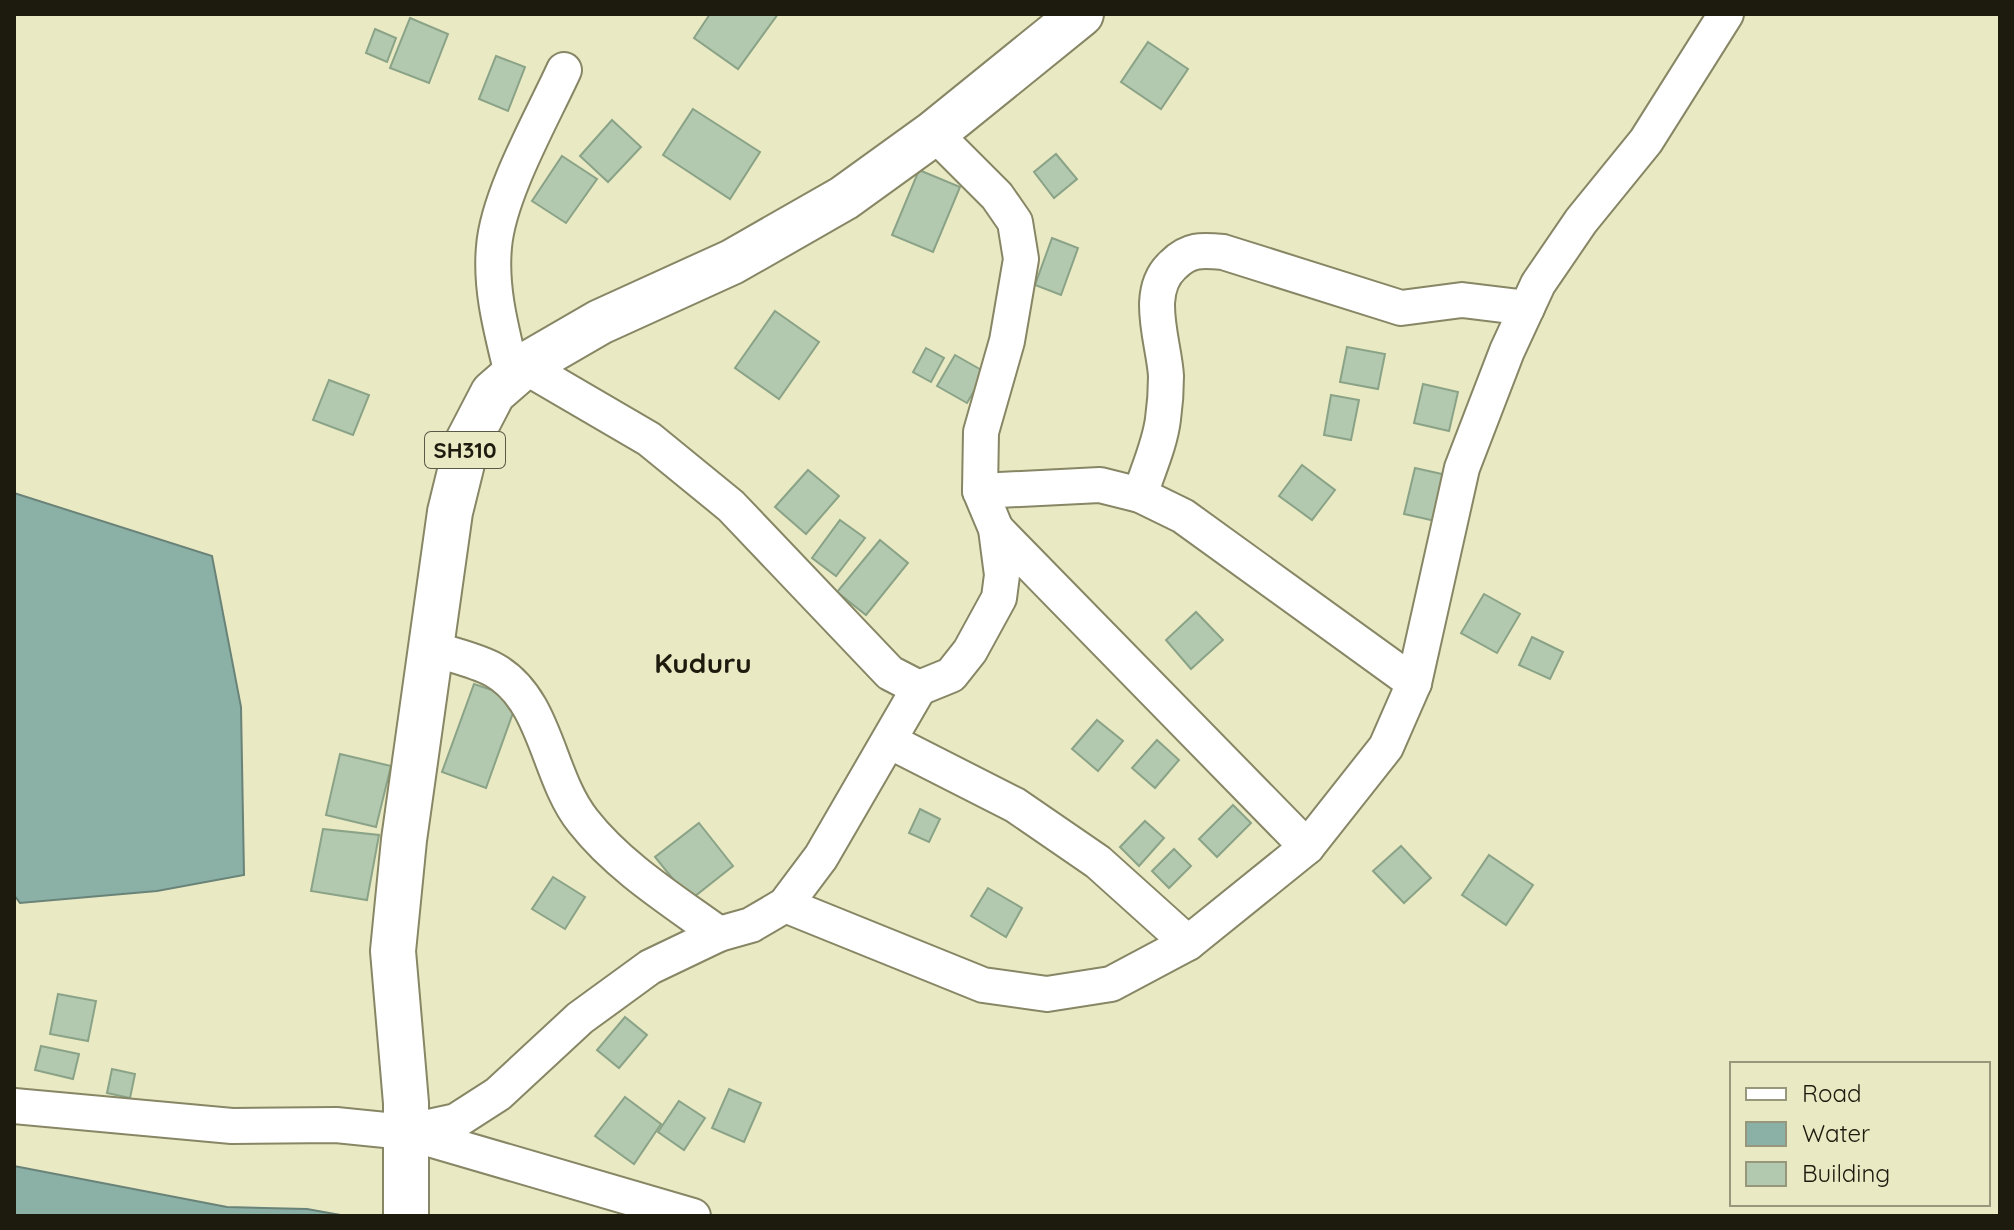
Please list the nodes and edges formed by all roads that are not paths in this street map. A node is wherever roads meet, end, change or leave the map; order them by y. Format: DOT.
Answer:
graph roads {
  1 [pos="1081,14"];
  2 [pos="1726,14"];
  3 [pos="564,70"];
  4 [pos="934,133"];
  5 [pos="1527,308"];
  6 [pos="518,370"];
  7 [pos="980,491"];
  8 [pos="1140,495"];
  9 [pos="996,529"];
  10 [pos="431,648"];
  11 [pos="1414,683"];
  12 [pos="919,688"];
  13 [pos="889,741"];
  14 [pos="1307,847"];
  15 [pos="785,905"];
  16 [pos="719,934"];
  17 [pos="1188,943"];
  18 [pos="14,1106"];
  19 [pos="405,1132"];
  20 [pos="406,1213"];
  21 [pos="693,1216"];
  1 -- 4 [label="main road, SH310"];
  2 -- 5 [label="street"];
  3 -- 6 [label="street"];
  4 -- 6 [label="main road, SH310"];
  4 -- 7 [label="street"];
  5 -- 8 [label="street"];
  5 -- 11 [label="street"];
  6 -- 10 [label="main road, SH310"];
  6 -- 12 [label="street"];
  7 -- 8 [label="street"];
  7 -- 9 [label="street"];
  8 -- 11 [label="street"];
  9 -- 12 [label="street"];
  9 -- 14 [label="street"];
  10 -- 16 [label="street"];
  10 -- 19 [label="main road, SH310"];
  11 -- 14 [label="street"];
  12 -- 13 [label="street"];
  13 -- 15 [label="street"];
  13 -- 17 [label="street"];
  14 -- 17 [label="street"];
  15 -- 16 [label="street"];
  15 -- 17 [label="street"];
  16 -- 19 [label="street"];
  18 -- 19 [label="street"];
  19 -- 20 [label="main road, SH310"];
  19 -- 21 [label="street"];
}
